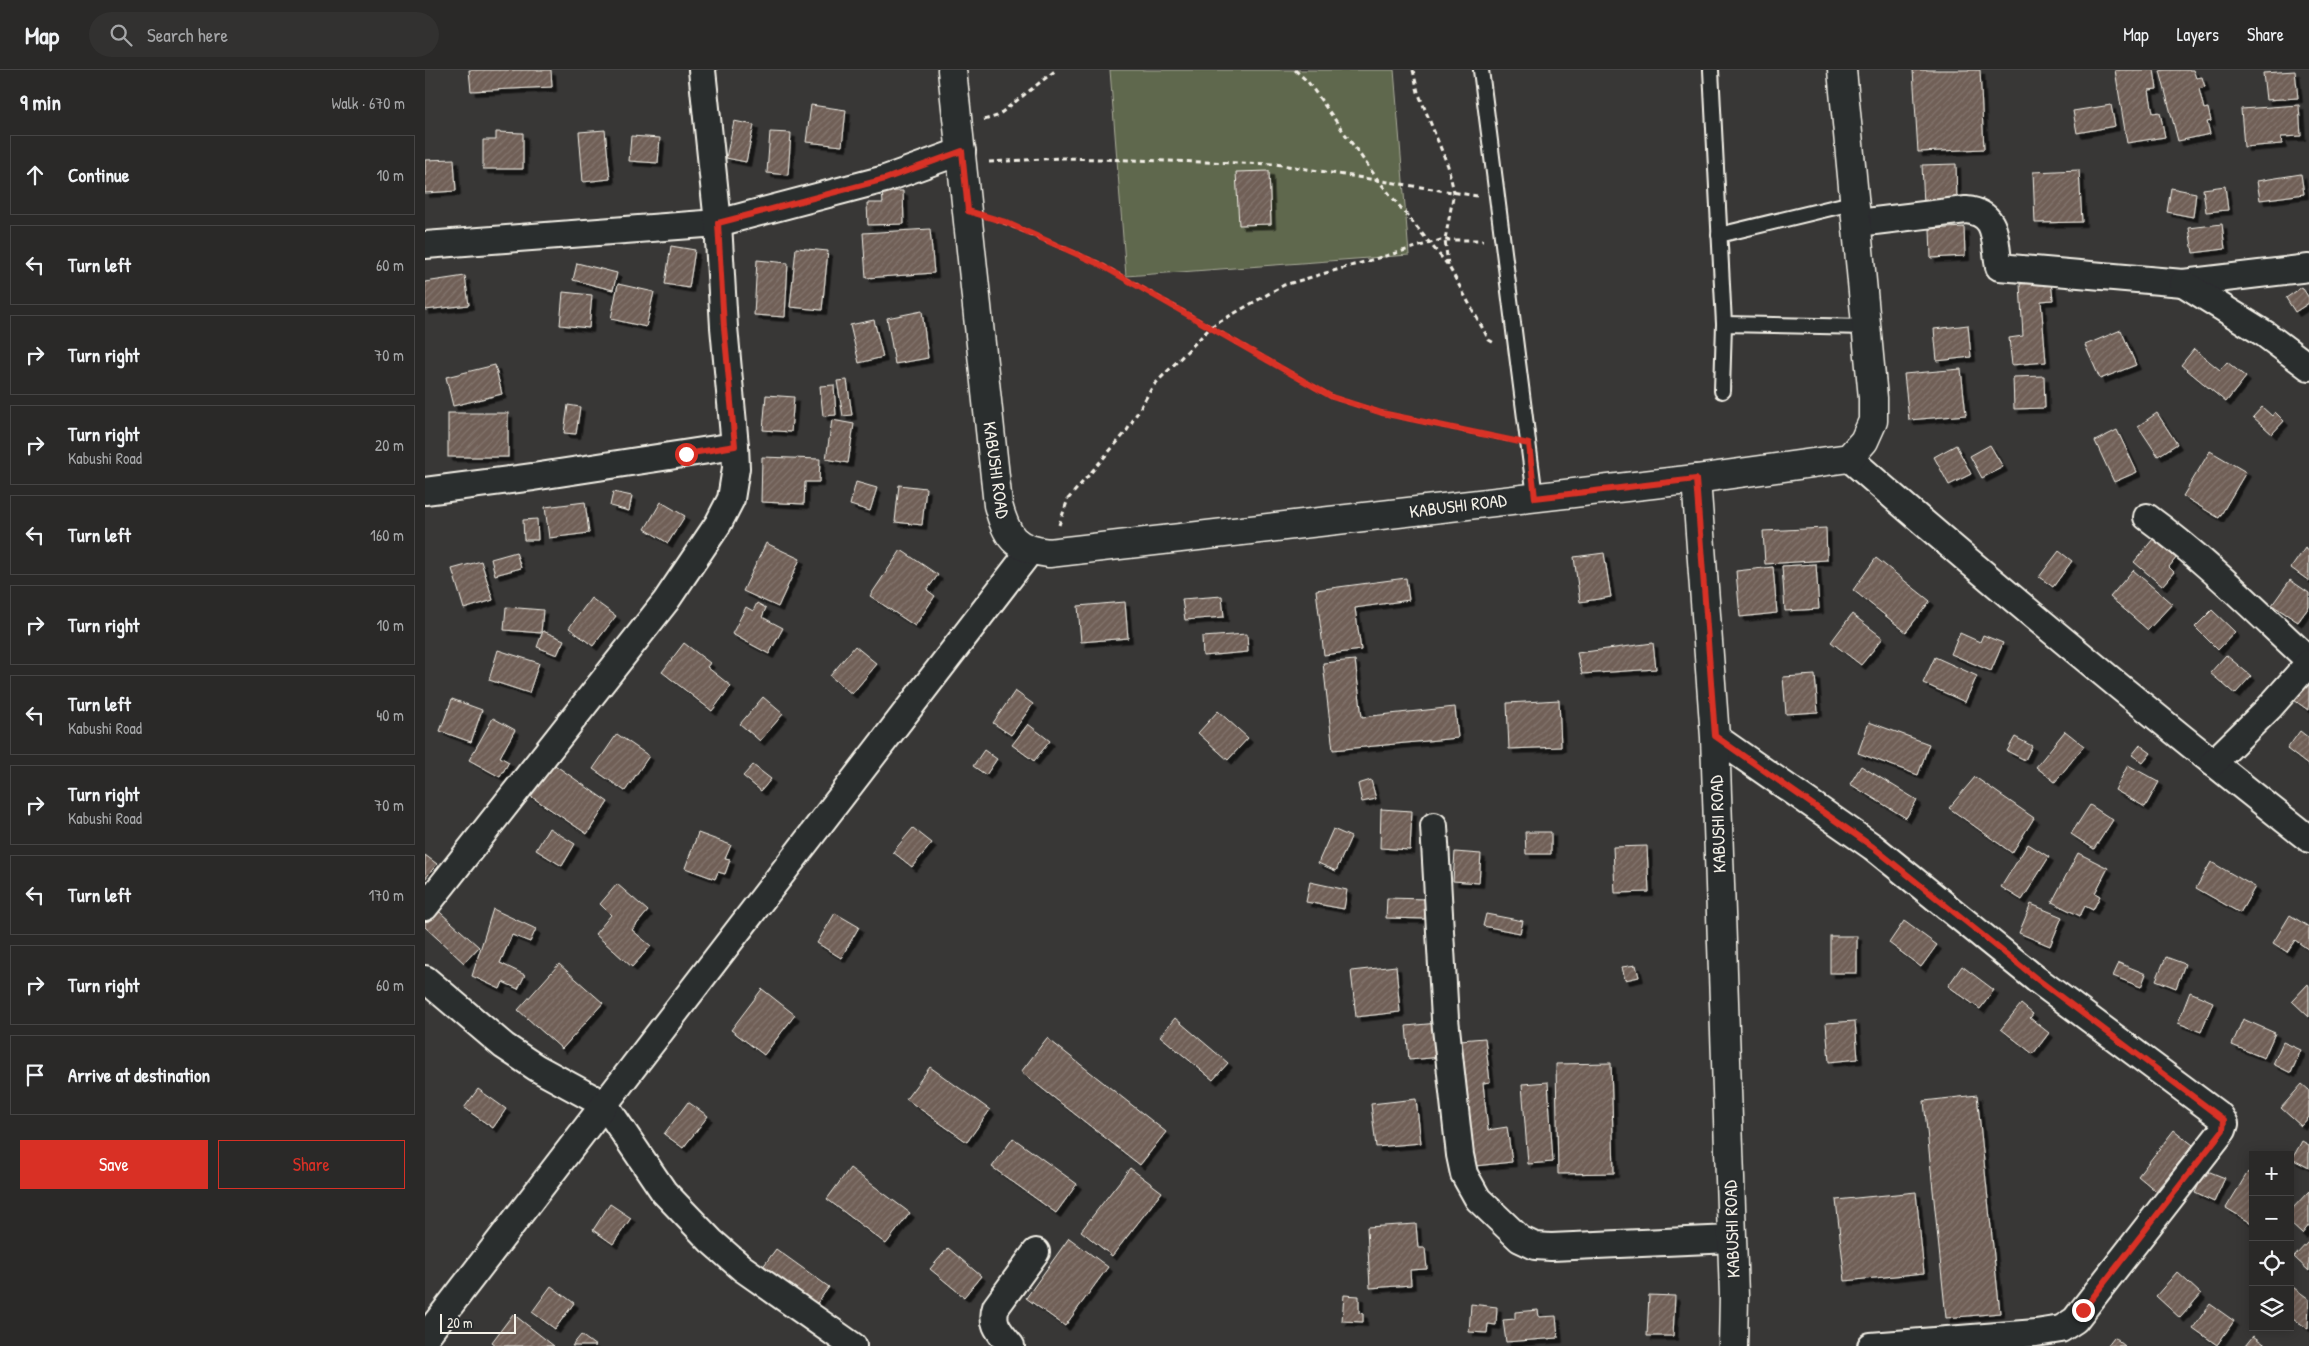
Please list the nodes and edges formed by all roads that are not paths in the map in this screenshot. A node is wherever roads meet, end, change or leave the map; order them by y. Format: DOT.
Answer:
graph roads {
  1 [pos="702,70"];
  2 [pos="952,70"];
  3 [pos="1481,70"];
  4 [pos="1711,70"];
  5 [pos="1842,70"];
  6 [pos="961,147"];
  7 [pos="1857,212"];
  8 [pos="718,223"];
  9 [pos="1719,235"];
  10 [pos="425,245"];
  11 [pos="2309,268"];
  12 [pos="2183,283"];
  13 [pos="1724,324"];
  14 [pos="1867,327"];
  15 [pos="2309,367"];
  16 [pos="1722,391"];
  17 [pos="735,446"];
  18 [pos="1849,458"];
  19 [pos="1696,479"];
  20 [pos="425,491"];
  21 [pos="1535,498"];
  22 [pos="2147,517"];
  23 [pos="1040,552"];
  24 [pos="2309,662"];
  25 [pos="1715,736"];
  26 [pos="2213,763"];
  27 [pos="1434,826"];
  28 [pos="2309,839"];
  29 [pos="425,907"];
  30 [pos="425,979"];
  31 [pos="605,1105"];
  32 [pos="1732,1239"];
  33 [pos="1036,1252"];
  34 [pos="431,1338"];
  35 [pos="853,1346"];
  36 [pos="1011,1346"];
  37 [pos="1733,1346"];
  38 [pos="1871,1346"];
  1 -- 8 [label="street"];
  2 -- 6 [label="main road, KABUSHI ROAD"];
  3 -- 21 [label="lane"];
  4 -- 9 [label="lane"];
  5 -- 7 [label="main road"];
  6 -- 8 [label="street"];
  6 -- 23 [label="main road, KABUSHI ROAD"];
  7 -- 9 [label="lane"];
  7 -- 12 [label="street"];
  7 -- 14 [label="main road"];
  8 -- 10 [label="street"];
  8 -- 17 [label="street"];
  9 -- 13 [label="lane"];
  11 -- 12 [label="street"];
  12 -- 15 [label="street"];
  13 -- 14 [label="lane"];
  13 -- 16 [label="lane"];
  14 -- 18 [label="main road"];
  17 -- 20 [label="street"];
  17 -- 29 [label="street"];
  18 -- 19 [label="main road"];
  18 -- 26 [label="street"];
  19 -- 21 [label="main road, KABUSHI ROAD"];
  19 -- 25 [label="main road, KABUSHI ROAD"];
  21 -- 23 [label="main road, KABUSHI ROAD"];
  22 -- 24 [label="street"];
  23 -- 31 [label="street"];
  24 -- 26 [label="street"];
  25 -- 32 [label="main road, KABUSHI ROAD"];
  25 -- 38 [label="street"];
  26 -- 28 [label="street"];
  27 -- 32 [label="street"];
  30 -- 31 [label="street"];
  31 -- 34 [label="street"];
  31 -- 35 [label="street"];
  32 -- 37 [label="main road, KABUSHI ROAD"];
  33 -- 36 [label="street"];
}
